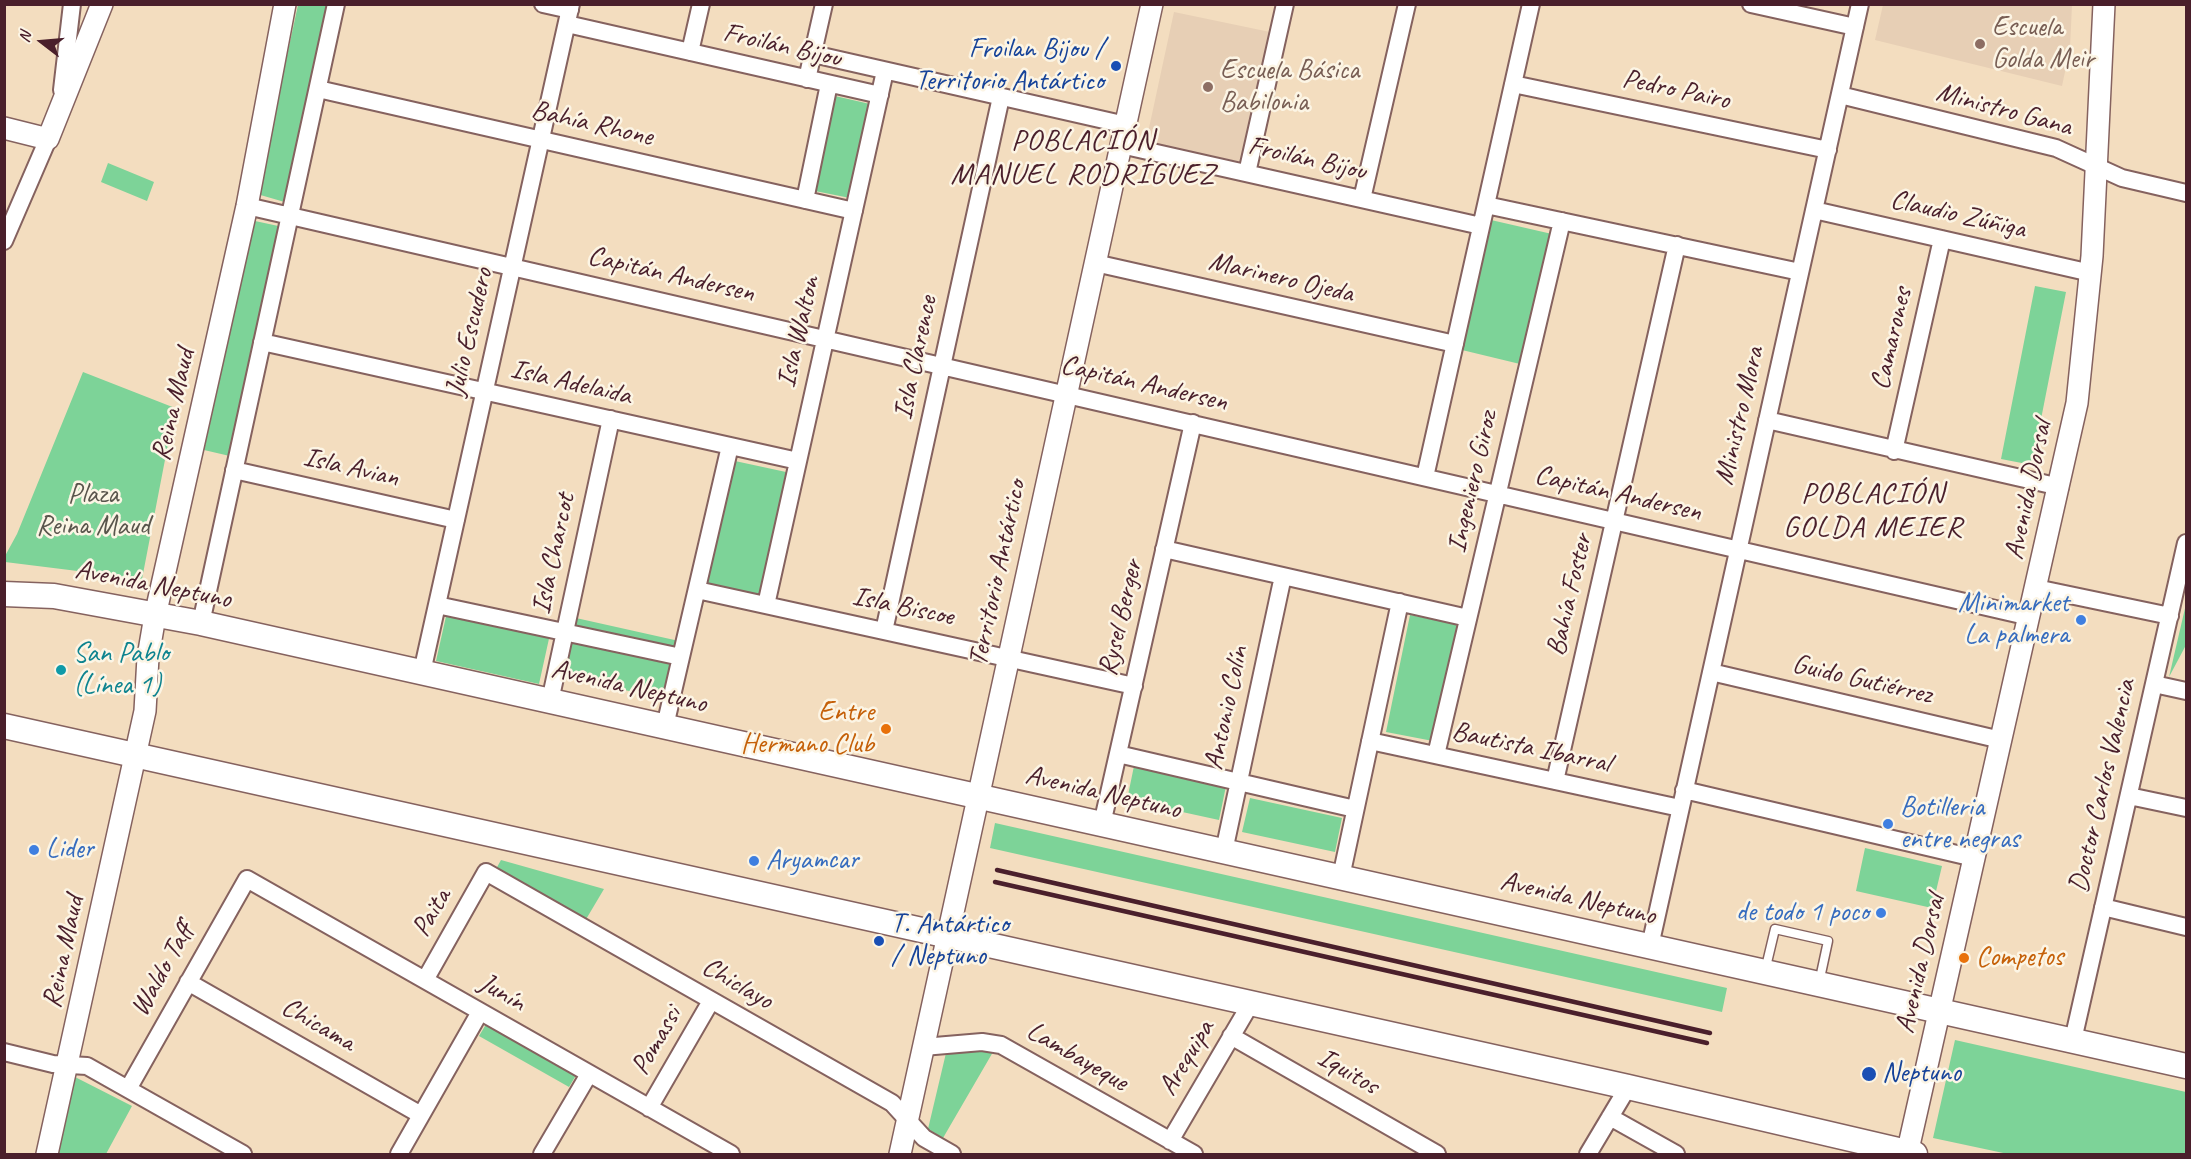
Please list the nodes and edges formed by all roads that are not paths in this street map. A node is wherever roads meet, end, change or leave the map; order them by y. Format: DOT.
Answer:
graph roads {
  1 [pos="72,4"];
  2 [pos="102,4"];
  3 [pos="285,4"];
  4 [pos="336,4"];
  5 [pos="543,4"];
  6 [pos="701,4"];
  7 [pos="824,4"];
  8 [pos="1285,4"];
  9 [pos="1407,4"];
  10 [pos="1531,4"];
  11 [pos="1751,4"];
  12 [pos="1860,4"];
  13 [pos="2104,4"];
  14 [pos="1152,5"];
  15 [pos="570,13"];
  16 [pos="1855,27"];
  17 [pos="690,52"];
  18 [pos="813,54"];
  19 [pos="885,71"];
  20 [pos="807,79"];
  21 [pos="829,84"];
  22 [pos="1513,84"];
  23 [pos="318,89"];
  24 [pos="880,95"];
  25 [pos="1840,95"];
  26 [pos="1001,97"];
  27 [pos="60,110"];
  28 [pos="4,128"];
  29 [pos="1124,135"];
  30 [pos="48,139"];
  31 [pos="541,140"];
  32 [pos="1828,150"];
  33 [pos="2096,168"];
  34 [pos="1247,173"];
  35 [pos="2187,193"];
  36 [pos="1362,199"];
  37 [pos="805,200"];
  38 [pos="1486,205"];
  39 [pos="247,207"];
  40 [pos="1814,210"];
  41 [pos="854,211"];
  42 [pos="290,216"];
  43 [pos="1562,221"];
  44 [pos="1481,226"];
  45 [pos="1942,239"];
  46 [pos="4,241"];
  47 [pos="1677,245"];
  48 [pos="1095,263"];
  49 [pos="513,266"];
  50 [pos="1800,272"];
  51 [pos="2091,273"];
  52 [pos="826,338"];
  53 [pos="262,342"];
  54 [pos="1455,344"];
  55 [pos="942,365"];
  56 [pos="485,391"];
  57 [pos="1067,394"];
  58 [pos="611,419"];
  59 [pos="1767,420"];
  60 [pos="1193,423"];
  61 [pos="730,446"];
  62 [pos="1894,451"];
  63 [pos="798,461"];
  64 [pos="234,470"];
  65 [pos="1425,477"];
  66 [pos="2060,487"];
  67 [pos="1498,494"];
  68 [pos="456,520"];
  69 [pos="1614,521"];
  70 [pos="2187,543"];
  71 [pos="1164,549"];
  72 [pos="1738,549"];
  73 [pos="2184,562"];
  74 [pos="1283,576"];
  75 [pos="2036,588"];
  76 [pos="697,590"];
  77 [pos="4,594"];
  78 [pos="1400,602"];
  79 [pos="437,605"];
  80 [pos="766,605"];
  81 [pos="155,616"];
  82 [pos="2170,616"];
  83 [pos="2030,617"];
  84 [pos="1468,618"];
  85 [pos="201,623"];
  86 [pos="884,631"];
  87 [pos="565,633"];
  88 [pos="681,657"];
  89 [pos="1009,658"];
  90 [pos="422,672"];
  91 [pos="1711,672"];
  92 [pos="2154,684"];
  93 [pos="1134,686"];
  94 [pos="2187,691"];
  95 [pos="550,701"];
  96 [pos="4,726"];
  97 [pos="665,726"];
  98 [pos="2001,740"];
  99 [pos="1370,741"];
  100 [pos="1118,754"];
  101 [pos="136,755"];
  102 [pos="1436,755"];
  103 [pos="1555,781"];
  104 [pos="1239,782"];
  105 [pos="1684,790"];
  106 [pos="978,796"];
  107 [pos="2129,796"];
  108 [pos="1680,808"];
  109 [pos="2187,808"];
  110 [pos="1355,809"];
  111 [pos="1102,824"];
  112 [pos="1224,851"];
  113 [pos="1974,858"];
  114 [pos="486,872"];
  115 [pos="1341,877"];
  116 [pos="247,879"];
  117 [pos="2103,907"];
  118 [pos="2187,927"];
  119 [pos="948,935"];
  120 [pos="1650,946"];
  121 [pos="1765,972"];
  122 [pos="424,980"];
  123 [pos="188,982"];
  124 [pos="1818,983"];
  125 [pos="711,1000"];
  126 [pos="1251,1003"];
  127 [pos="1940,1010"];
  128 [pos="480,1012"];
  129 [pos="1231,1036"];
  130 [pos="2073,1040"];
  131 [pos="923,1047"];
  132 [pos="4,1052"];
  133 [pos="69,1064"];
  134 [pos="2187,1066"];
  135 [pos="589,1074"];
  136 [pos="1628,1087"];
  137 [pos="128,1089"];
  138 [pos="650,1108"];
  139 [pos="421,1115"];
  140 [pos="1610,1117"];
  141 [pos="907,1121"];
  142 [pos="1170,1141"];
  143 [pos="1411,1148"];
  144 [pos="1910,1154"];
  145 [pos="47,1155"];
  146 [pos="243,1155"];
  147 [pos="399,1155"];
  148 [pos="542,1155"];
  149 [pos="731,1155"];
  150 [pos="900,1155"];
  151 [pos="952,1155"];
  152 [pos="1194,1155"];
  153 [pos="1437,1155"];
  154 [pos="1588,1155"];
  155 [pos="1676,1155"];
  1 -- 27 [label="street"];
  2 -- 27 [label="street"];
  3 -- 39 [label="street, Reina Maud"];
  4 -- 23 [label="street"];
  5 -- 15 [label="street, Froilán Bijou"];
  6 -- 17 [label="street"];
  7 -- 18 [label="street"];
  8 -- 34 [label="street"];
  9 -- 36 [label="street"];
  10 -- 22 [label="street, Ingeniero Giroz"];
  11 -- 16 [label="street"];
  12 -- 16 [label="street, Ministro Mora"];
  13 -- 33 [label="street, Avenida Dorsal"];
  14 -- 29 [label="street, Territorio Antártico"];
  15 -- 17 [label="street, Froilán Bijou"];
  15 -- 31 [label="street, Julio Escudero"];
  16 -- 25 [label="street, Ministro Mora"];
  17 -- 20 [label="street, Froilán Bijou"];
  18 -- 19 [label="street, Froilán Bijou"];
  18 -- 20 [label="street"];
  19 -- 24 [label="street, Isla Walton"];
  19 -- 26 [label="street, Froilán Bijou"];
  20 -- 21 [label="street, Froilán Bijou"];
  21 -- 24 [label="street, Froilán Bijou"];
  21 -- 37 [label="street"];
  22 -- 32 [label="street, Pedro Pairo"];
  22 -- 38 [label="street, Ingeniero Giroz"];
  23 -- 31 [label="street, Bahía Rhone"];
  23 -- 42 [label="street"];
  24 -- 41 [label="street, Isla Walton"];
  25 -- 32 [label="street, Ministro Mora"];
  25 -- 33 [label="street, Ministro Gana"];
  26 -- 29 [label="street, Froilán Bijou"];
  26 -- 55 [label="street, Isla Clarence"];
  27 -- 30 [label="street"];
  28 -- 30 [label="street"];
  29 -- 34 [label="street, Froilán Bijou"];
  29 -- 48 [label="street, Territorio Antártico"];
  30 -- 46 [label="street"];
  31 -- 37 [label="street, Bahía Rhone"];
  31 -- 49 [label="street, Julio Escudero"];
  32 -- 40 [label="street, Ministro Mora"];
  33 -- 35 [label="street, Ministro Gana"];
  33 -- 51 [label="street, Avenida Dorsal"];
  34 -- 36 [label="street, Froilán Bijou"];
  36 -- 44 [label="street, Froilán Bijou"];
  37 -- 41 [label="street, Bahía Rhone"];
  38 -- 43 [label="street"];
  38 -- 44 [label="street, Ingeniero Giroz"];
  39 -- 42 [label="street, Capitán Andersen"];
  39 -- 81 [label="street, Reina Maud"];
  40 -- 45 [label="street, Claudio Zúñiga"];
  40 -- 50 [label="street, Ministro Mora"];
  41 -- 52 [label="street, Isla Walton"];
  42 -- 49 [label="street, Capitán Andersen"];
  42 -- 53 [label="street"];
  43 -- 47 [label="street"];
  43 -- 67 [label="street, Ingeniero Giroz"];
  44 -- 54 [label="street, Ingeniero Giroz"];
  45 -- 51 [label="street, Claudio Zúñiga"];
  45 -- 62 [label="street, Camarones"];
  47 -- 50 [label="street"];
  47 -- 69 [label="street, Bahía Foster"];
  48 -- 54 [label="street, Marinero Ojeda"];
  48 -- 57 [label="street, Territorio Antártico"];
  49 -- 52 [label="street, Capitán Andersen"];
  49 -- 56 [label="street, Julio Escudero"];
  50 -- 59 [label="street, Ministro Mora"];
  51 -- 66 [label="street, Avenida Dorsal"];
  52 -- 55 [label="street, Capitán Andersen"];
  52 -- 63 [label="street, Isla Walton"];
  53 -- 56 [label="street, Isla Adelaida"];
  53 -- 64 [label="street"];
  54 -- 65 [label="street, Ingeniero Giroz"];
  55 -- 57 [label="street, Capitán Andersen"];
  55 -- 86 [label="street, Isla Clarence"];
  56 -- 58 [label="street, Isla Adelaida"];
  56 -- 68 [label="street, Julio Escudero"];
  57 -- 60 [label="street, Capitán Andersen"];
  57 -- 89 [label="street, Territorio Antártico"];
  58 -- 61 [label="street, Isla Adelaida"];
  58 -- 87 [label="street, Isla Charcot"];
  59 -- 62 [label="street"];
  59 -- 72 [label="street, Ministro Mora"];
  60 -- 65 [label="street, Capitán Andersen"];
  60 -- 71 [label="street, Rysel Berger"];
  61 -- 63 [label="street, Isla Adelaida"];
  61 -- 76 [label="street"];
  62 -- 66 [label="street"];
  63 -- 80 [label="street, Isla Walton"];
  64 -- 68 [label="street, Isla Avian"];
  64 -- 85 [label="street"];
  65 -- 67 [label="street, Capitán Andersen"];
  66 -- 75 [label="street, Avenida Dorsal"];
  67 -- 69 [label="street, Capitán Andersen"];
  67 -- 84 [label="street, Ingeniero Giroz"];
  68 -- 79 [label="street, Julio Escudero"];
  69 -- 72 [label="street, Capitán Andersen"];
  69 -- 103 [label="street, Bahía Foster"];
  70 -- 73 [label="street, Doctor Carlos Valencia"];
  71 -- 74 [label="street"];
  71 -- 93 [label="street, Rysel Berger"];
  72 -- 83 [label="street, Capitán Andersen"];
  72 -- 91 [label="street, Ministro Mora"];
  73 -- 82 [label="street, Doctor Carlos Valencia"];
  74 -- 78 [label="street"];
  74 -- 104 [label="street, Antonio Colín"];
  75 -- 82 [label="street"];
  75 -- 83 [label="street, Avenida Dorsal"];
  76 -- 80 [label="street, Isla Biscoe"];
  76 -- 88 [label="street"];
  77 -- 81 [label="main road, Avenida Neptuno"];
  78 -- 84 [label="street"];
  78 -- 99 [label="street"];
  79 -- 87 [label="street"];
  79 -- 90 [label="street, Julio Escudero"];
  80 -- 86 [label="street, Isla Biscoe"];
  81 -- 85 [label="main road, Avenida Neptuno"];
  81 -- 101 [label="street, Reina Maud"];
  82 -- 92 [label="street, Doctor Carlos Valencia"];
  83 -- 98 [label="street, Avenida Dorsal"];
  84 -- 102 [label="street, Ingeniero Giroz"];
  85 -- 90 [label="main road, Avenida Neptuno"];
  86 -- 89 [label="street, Isla Biscoe"];
  87 -- 88 [label="street"];
  87 -- 95 [label="street, Isla Charcot"];
  88 -- 97 [label="street"];
  89 -- 93 [label="street, Isla Biscoe"];
  89 -- 106 [label="street, Territorio Antártico"];
  90 -- 95 [label="main road, Avenida Neptuno"];
  91 -- 98 [label="street, Guido Gutiérrez"];
  91 -- 105 [label="street, Ministro Mora"];
  92 -- 94 [label="street"];
  92 -- 107 [label="street, Doctor Carlos Valencia"];
  93 -- 100 [label="street, Rysel Berger"];
  95 -- 97 [label="main road, Avenida Neptuno"];
  96 -- 101 [label="main road"];
  97 -- 106 [label="main road, Avenida Neptuno"];
  98 -- 113 [label="street, Avenida Dorsal"];
  99 -- 102 [label="street, Bautista Ibarral"];
  99 -- 110 [label="street"];
  100 -- 104 [label="street"];
  100 -- 111 [label="street, Rysel Berger"];
  101 -- 119 [label="main road"];
  101 -- 133 [label="street, Reina Maud"];
  102 -- 103 [label="street, Bautista Ibarral"];
  103 -- 108 [label="street, Bautista Ibarral"];
  104 -- 110 [label="street"];
  104 -- 112 [label="street, Antonio Colín"];
  105 -- 108 [label="street, Ministro Mora"];
  105 -- 113 [label="street"];
  106 -- 111 [label="main road, Avenida Neptuno"];
  106 -- 119 [label="street, Territorio Antártico"];
  107 -- 109 [label="street"];
  107 -- 117 [label="street, Doctor Carlos Valencia"];
  108 -- 120 [label="street, Ministro Mora"];
  110 -- 115 [label="street"];
  111 -- 112 [label="main road, Avenida Neptuno"];
  112 -- 115 [label="main road, Avenida Neptuno"];
  113 -- 127 [label="street, Avenida Dorsal"];
  114 -- 122 [label="street, Paita"];
  114 -- 125 [label="street, Chiclayo"];
  115 -- 120 [label="main road, Avenida Neptuno"];
  116 -- 122 [label="street, Junín"];
  116 -- 123 [label="street, Waldo Taff"];
  117 -- 118 [label="street"];
  117 -- 130 [label="street, Doctor Carlos Valencia"];
  119 -- 126 [label="main road"];
  119 -- 131 [label="street, Territorio Antártico"];
  120 -- 121 [label="main road, Avenida Neptuno"];
  121 -- 124 [label="main road, Avenida Neptuno"];
  121 -- 124 [label="lane"];
  122 -- 128 [label="street, Junín"];
  123 -- 137 [label="street, Waldo Taff"];
  123 -- 139 [label="street, Chicama"];
  124 -- 127 [label="main road, Avenida Neptuno"];
  125 -- 138 [label="street, Pomassi"];
  125 -- 141 [label="street, Chiclayo"];
  126 -- 129 [label="street, Arequipa"];
  126 -- 136 [label="main road"];
  127 -- 130 [label="main road, Avenida Neptuno"];
  127 -- 144 [label="street, Avenida Dorsal"];
  128 -- 135 [label="street, Junín"];
  128 -- 139 [label="street"];
  129 -- 142 [label="street, Arequipa"];
  129 -- 143 [label="street, Iquitos"];
  130 -- 134 [label="main road, Avenida Neptuno"];
  131 -- 141 [label="street, Territorio Antártico"];
  131 -- 142 [label="street, Lambayeque"];
  132 -- 133 [label="street"];
  133 -- 137 [label="street"];
  133 -- 145 [label="street"];
  135 -- 138 [label="street, Junín"];
  135 -- 148 [label="street, Pomassi"];
  136 -- 140 [label="street"];
  136 -- 144 [label="main road"];
  137 -- 146 [label="street"];
  138 -- 149 [label="street, Junín"];
  139 -- 147 [label="street"];
  140 -- 154 [label="street"];
  140 -- 155 [label="street"];
  141 -- 150 [label="street, Territorio Antártico"];
  141 -- 151 [label="street, Chiclayo"];
  142 -- 152 [label="street, Lambayeque"];
  143 -- 153 [label="street, Iquitos"];
}
